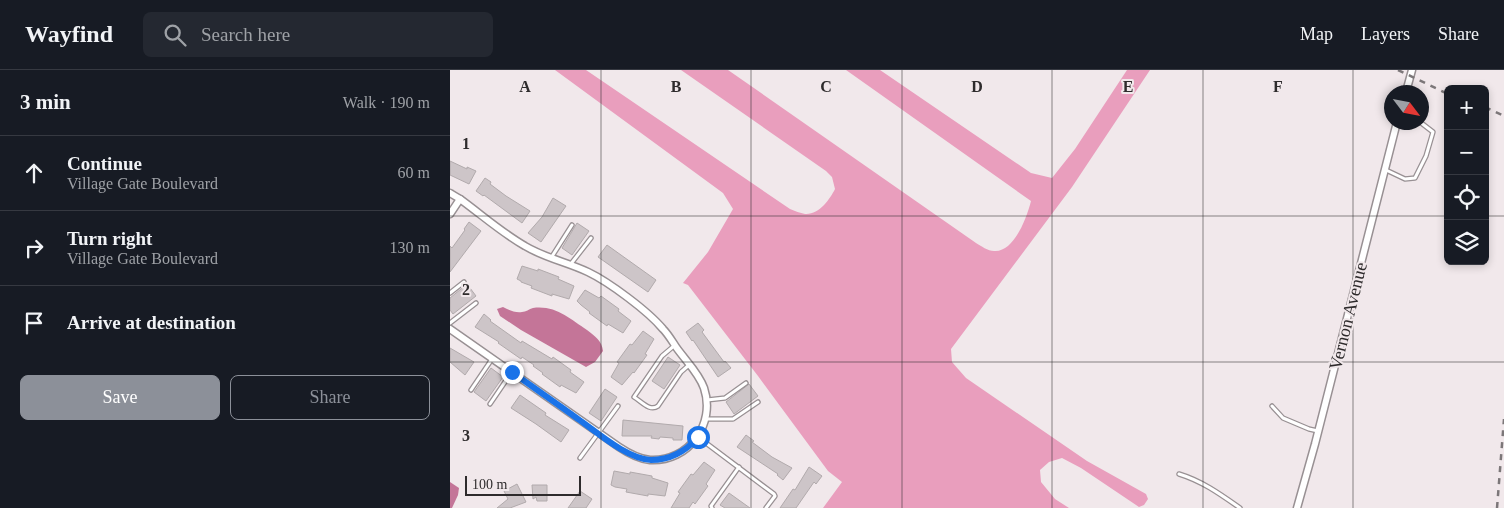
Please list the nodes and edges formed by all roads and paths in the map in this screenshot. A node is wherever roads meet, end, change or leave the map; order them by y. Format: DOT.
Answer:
graph roads {
  1 [pos="1412,70"];
  2 [pos="1408,85"];
  3 [pos="1429,129"];
  4 [pos="1395,130"];
  5 [pos="1385,169"];
  6 [pos="450,193"];
  7 [pos="460,199"];
  8 [pos="450,214"];
  9 [pos="572,225"];
  10 [pos="590,238"];
  11 [pos="551,258"];
  12 [pos="570,265"];
  13 [pos="464,282"];
  14 [pos="450,293"];
  15 [pos="476,303"];
  16 [pos="450,324"];
  17 [pos="450,329"];
  18 [pos="675,345"];
  19 [pos="493,359"];
  20 [pos="689,365"];
  21 [pos="512,372"];
  22 [pos="746,382"];
  23 [pos="471,390"];
  24 [pos="706,400"];
  25 [pos="758,402"];
  26 [pos="490,404"];
  27 [pos="618,406"];
  28 [pos="1272,406"];
  29 [pos="706,419"];
  30 [pos="1319,431"];
  31 [pos="598,433"];
  32 [pos="698,436"];
  33 [pos="580,458"];
  34 [pos="739,467"];
  35 [pos="1179,474"];
  36 [pos="712,508"];
  37 [pos="766,508"];
  38 [pos="1240,508"];
  39 [pos="1296,508"];
  1 -- 2 [label="street"];
  3 -- 5 [label="lane"];
  4 -- 5 [label="street, Vernon Avenue"];
  5 -- 30 [label="street, Vernon Avenue"];
  6 -- 7 [label="street"];
  7 -- 8 [label="street"];
  7 -- 11 [label="street"];
  9 -- 11 [label="lane"];
  10 -- 12 [label="lane"];
  11 -- 12 [label="street"];
  12 -- 18 [label="street"];
  13 -- 14 [label="lane"];
  15 -- 16 [label="lane"];
  17 -- 19 [label="street"];
  18 -- 20 [label="street"];
  18 -- 20 [label="lane"];
  19 -- 21 [label="street"];
  19 -- 23 [label="lane"];
  20 -- 24 [label="street"];
  21 -- 26 [label="lane"];
  21 -- 31 [label="street"];
  22 -- 24 [label="lane"];
  24 -- 29 [label="street"];
  25 -- 29 [label="lane"];
  27 -- 31 [label="lane"];
  28 -- 30 [label="lane"];
  29 -- 32 [label="street"];
  30 -- 39 [label="street, Vernon Avenue"];
  31 -- 32 [label="street"];
  31 -- 33 [label="lane"];
  32 -- 34 [label="lane"];
  34 -- 36 [label="lane"];
  34 -- 37 [label="lane"];
  35 -- 38 [label="lane"];
}
